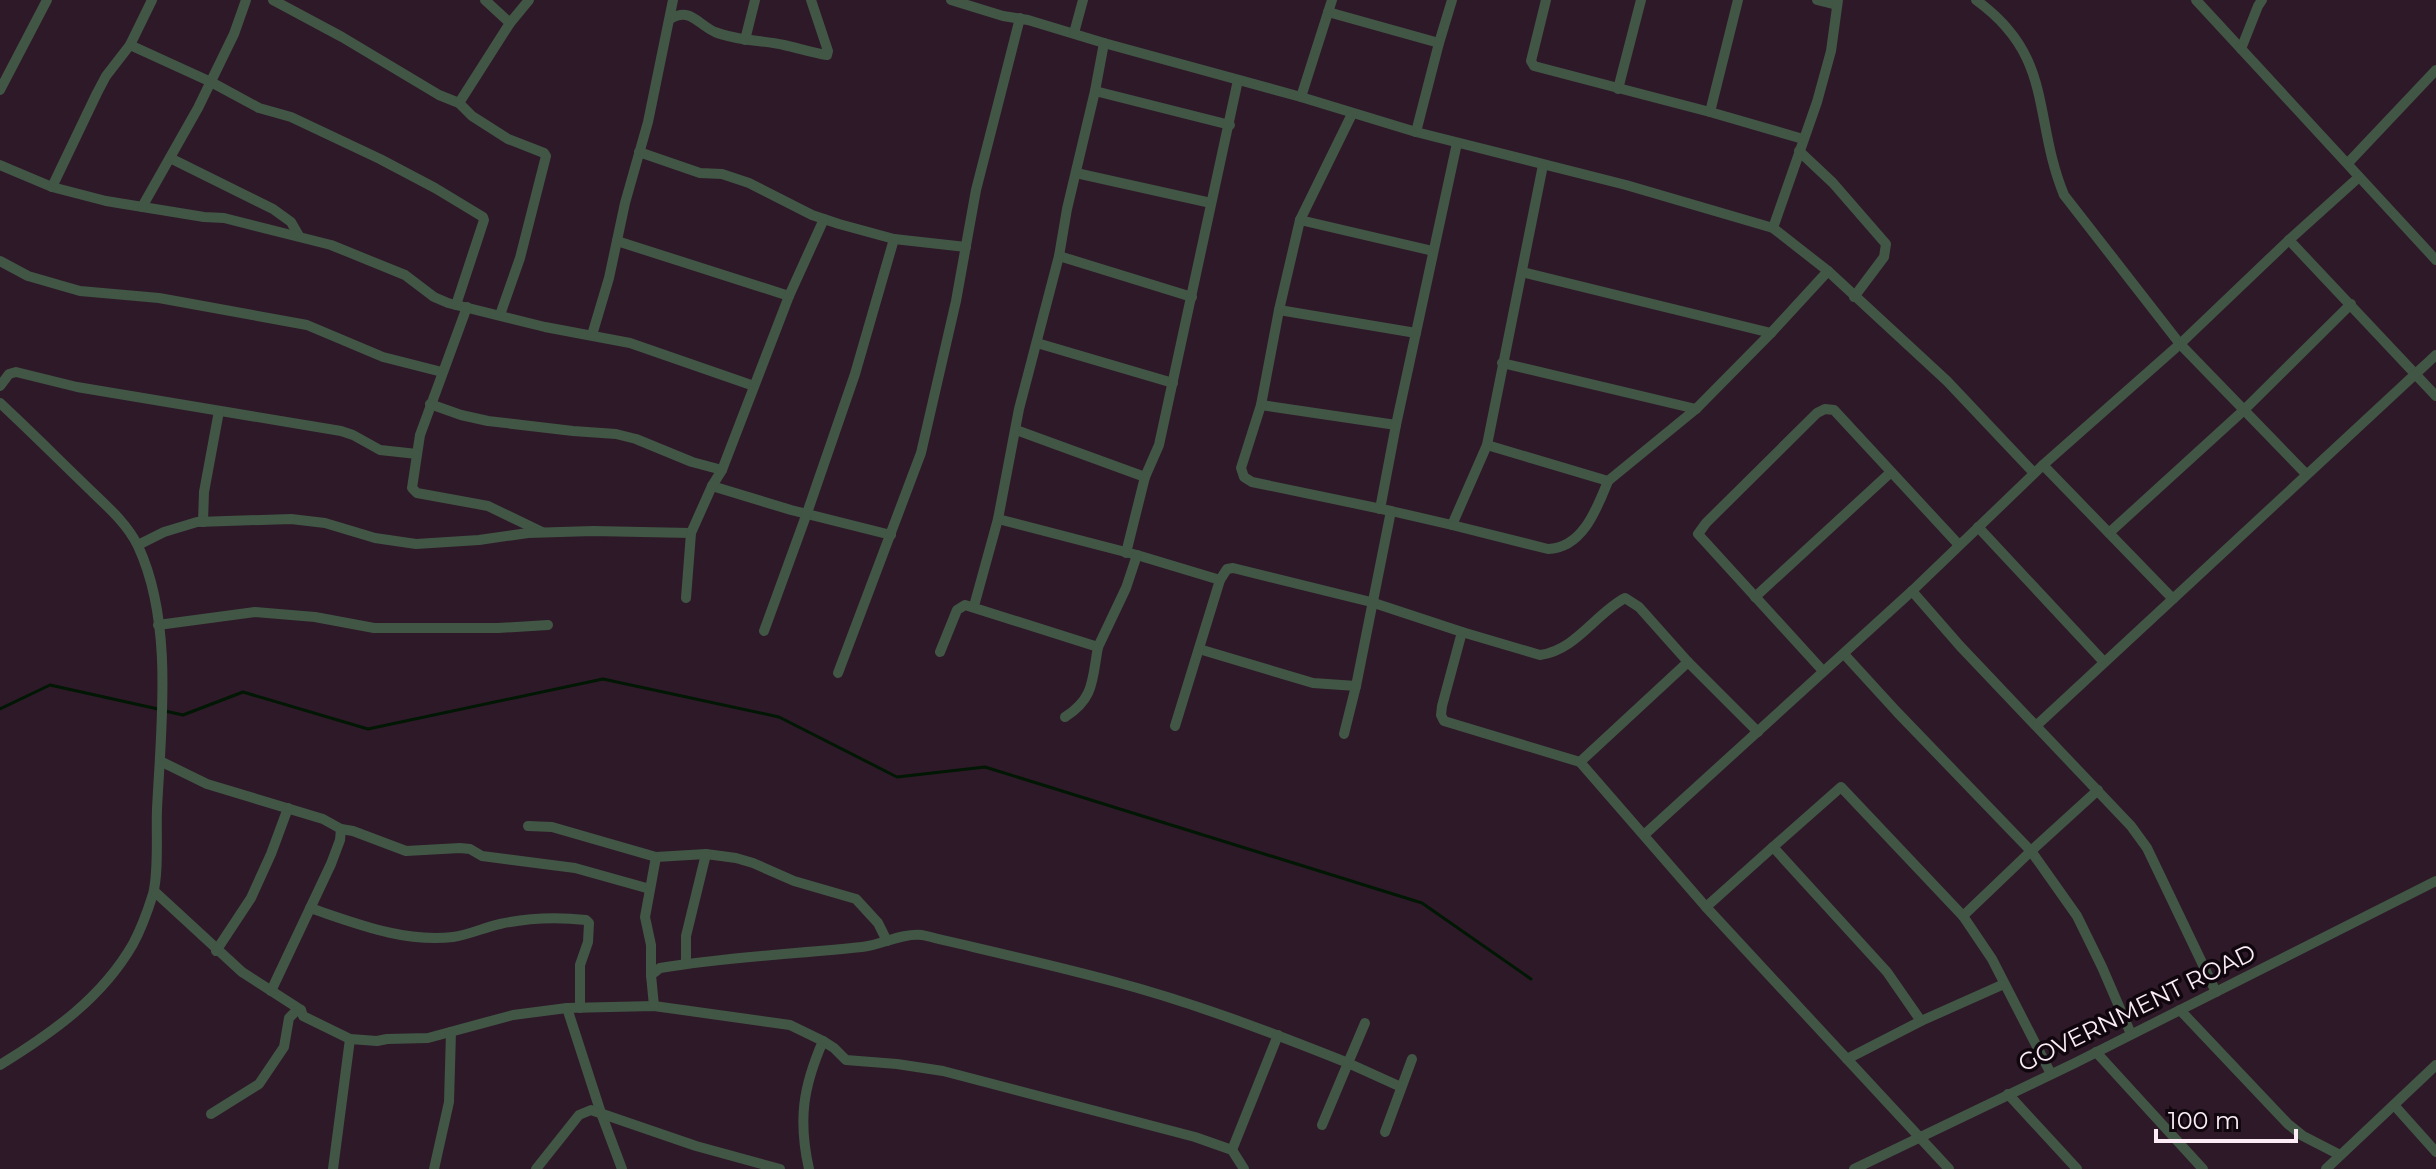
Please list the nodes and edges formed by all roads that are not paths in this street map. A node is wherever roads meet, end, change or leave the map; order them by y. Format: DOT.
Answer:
graph roads {
  1 [pos="47,0"];
  2 [pos="152,0"];
  3 [pos="246,0"];
  4 [pos="273,0"];
  5 [pos="485,0"];
  6 [pos="529,0"];
  7 [pos="673,0"];
  8 [pos="755,0"];
  9 [pos="811,0"];
  10 [pos="951,0"];
  11 [pos="1083,0"];
  12 [pos="1332,0"];
  13 [pos="1452,0"];
  14 [pos="1546,0"];
  15 [pos="1641,0"];
  16 [pos="1738,0"];
  17 [pos="1817,0"];
  18 [pos="1976,0"];
  19 [pos="2196,0"];
  20 [pos="2262,0"];
  21 [pos="1837,2"];
  22 [pos="1328,12"];
  23 [pos="1020,18"];
  24 [pos="670,19"];
  25 [pos="510,23"];
  26 [pos="1074,33"];
  27 [pos="745,40"];
  28 [pos="1104,43"];
  29 [pos="1439,43"];
  30 [pos="130,45"];
  31 [pos="2241,49"];
  32 [pos="2436,70"];
  33 [pos="1238,80"];
  34 [pos="211,82"];
  35 [pos="1618,89"];
  36 [pos="0,90"];
  37 [pos="1095,91"];
  38 [pos="1301,97"];
  39 [pos="459,103"];
  40 [pos="1710,112"];
  41 [pos="1352,114"];
  42 [pos="1230,125"];
  43 [pos="1416,132"];
  44 [pos="1457,143"];
  45 [pos="1801,145"];
  46 [pos="639,152"];
  47 [pos="170,158"];
  48 [pos="2348,163"];
  49 [pos="0,165"];
  50 [pos="1543,165"];
  51 [pos="1076,173"];
  52 [pos="2359,177"];
  53 [pos="52,187"];
  54 [pos="1211,203"];
  55 [pos="142,207"];
  56 [pos="824,219"];
  57 [pos="1300,220"];
  58 [pos="1773,228"];
  59 [pos="299,236"];
  60 [pos="894,239"];
  61 [pos="2289,240"];
  62 [pos="617,241"];
  63 [pos="966,247"];
  64 [pos="1433,251"];
  65 [pos="2434,252"];
  66 [pos="1059,256"];
  67 [pos="0,261"];
  68 [pos="1828,271"];
  69 [pos="1522,272"];
  70 [pos="789,296"];
  71 [pos="1192,297"];
  72 [pos="1854,297"];
  73 [pos="2351,304"];
  74 [pos="461,306"];
  75 [pos="1279,310"];
  76 [pos="500,315"];
  77 [pos="1416,333"];
  78 [pos="1771,333"];
  79 [pos="592,335"];
  80 [pos="1037,343"];
  81 [pos="2180,344"];
  82 [pos="2436,355"];
  83 [pos="1502,363"];
  84 [pos="442,372"];
  85 [pos="2415,374"];
  86 [pos="1173,383"];
  87 [pos="0,386"];
  88 [pos="754,386"];
  89 [pos="2436,396"];
  90 [pos="0,403"];
  91 [pos="430,404"];
  92 [pos="1261,405"];
  93 [pos="1696,409"];
  94 [pos="2244,410"];
  95 [pos="219,411"];
  96 [pos="1396,425"];
  97 [pos="1016,430"];
  98 [pos="1487,445"];
  99 [pos="417,454"];
  100 [pos="2043,465"];
  101 [pos="722,470"];
  102 [pos="1890,473"];
  103 [pos="2034,473"];
  104 [pos="2306,474"];
  105 [pos="1145,477"];
  106 [pos="1608,481"];
  107 [pos="712,486"];
  108 [pos="1385,510"];
  109 [pos="807,513"];
  110 [pos="998,519"];
  111 [pos="203,522"];
  112 [pos="1452,525"];
  113 [pos="1978,527"];
  114 [pos="544,533"];
  115 [pos="691,533"];
  116 [pos="2109,533"];
  117 [pos="891,535"];
  118 [pos="138,545"];
  119 [pos="1959,545"];
  120 [pos="1132,554"];
  121 [pos="1220,580"];
  122 [pos="1912,591"];
  123 [pos="1755,597"];
  124 [pos="686,598"];
  125 [pos="2173,599"];
  126 [pos="1371,602"];
  127 [pos="974,606"];
  128 [pos="158,625"];
  129 [pos="548,625"];
  130 [pos="764,631"];
  131 [pos="1462,632"];
  132 [pos="1098,647"];
  133 [pos="1199,649"];
  134 [pos="940,652"];
  135 [pos="1844,654"];
  136 [pos="1688,662"];
  137 [pos="2104,662"];
  138 [pos="1823,671"];
  139 [pos="838,673"];
  140 [pos="1356,686"];
  141 [pos="1065,717"];
  142 [pos="2037,725"];
  143 [pos="1175,726"];
  144 [pos="1758,732"];
  145 [pos="1344,734"];
  146 [pos="160,761"];
  147 [pos="1580,762"];
  148 [pos="2098,790"];
  149 [pos="288,808"];
  150 [pos="528,826"];
  151 [pos="341,829"];
  152 [pos="1644,835"];
  153 [pos="1773,847"];
  154 [pos="2031,851"];
  155 [pos="706,854"];
  156 [pos="656,857"];
  157 [pos="2436,881"];
  158 [pos="650,889"];
  159 [pos="154,891"];
  160 [pos="1706,907"];
  161 [pos="310,908"];
  162 [pos="1963,916"];
  163 [pos="887,941"];
  164 [pos="216,951"];
  165 [pos="686,964"];
  166 [pos="651,975"];
  167 [pos="2004,984"];
  168 [pos="271,991"];
  169 [pos="2216,992"];
  170 [pos="654,1006"];
  171 [pos="567,1008"];
  172 [pos="580,1008"];
  173 [pos="301,1010"];
  174 [pos="2180,1010"];
  175 [pos="1921,1021"];
  176 [pos="1365,1023"];
  177 [pos="451,1032"];
  178 [pos="2131,1034"];
  179 [pos="1278,1035"];
  180 [pos="350,1039"];
  181 [pos="823,1041"];
  182 [pos="2096,1052"];
  183 [pos="1412,1059"];
  184 [pos="1847,1059"];
  185 [pos="1348,1063"];
  186 [pos="0,1065"];
  187 [pos="2436,1065"];
  188 [pos="2051,1074"];
  189 [pos="1401,1087"];
  190 [pos="2008,1094"];
  191 [pos="2394,1105"];
  192 [pos="601,1113"];
  193 [pos="211,1114"];
  194 [pos="1322,1125"];
  195 [pos="1385,1132"];
  196 [pos="1920,1138"];
  197 [pos="1232,1150"];
  198 [pos="2436,1152"];
  199 [pos="2340,1155"];
  200 [pos="333,1169"];
  201 [pos="434,1169"];
  202 [pos="536,1169"];
  203 [pos="622,1169"];
  204 [pos="780,1169"];
  205 [pos="809,1169"];
  206 [pos="1244,1169"];
  207 [pos="1854,1169"];
  208 [pos="1949,1169"];
  209 [pos="2077,1169"];
  210 [pos="2203,1169"];
  211 [pos="2326,1169"];
  1 -- 36 [label="street"];
  2 -- 30 [label="street"];
  3 -- 34 [label="street"];
  4 -- 39 [label="street"];
  5 -- 25 [label="street"];
  6 -- 25 [label="street"];
  7 -- 24 [label="street"];
  8 -- 27 [label="street"];
  9 -- 27 [label="street"];
  10 -- 23 [label="street"];
  11 -- 26 [label="street"];
  12 -- 22 [label="street"];
  13 -- 29 [label="street"];
  14 -- 35 [label="street"];
  15 -- 35 [label="street"];
  16 -- 40 [label="street"];
  17 -- 21 [label="street"];
  18 -- 81 [label="street"];
  19 -- 31 [label="street"];
  20 -- 31 [label="street"];
  21 -- 45 [label="street"];
  22 -- 29 [label="street"];
  22 -- 38 [label="street"];
  23 -- 26 [label="street"];
  23 -- 63 [label="street"];
  24 -- 27 [label="street"];
  24 -- 46 [label="street"];
  25 -- 39 [label="street"];
  26 -- 28 [label="street"];
  28 -- 33 [label="street"];
  28 -- 37 [label="street"];
  29 -- 43 [label="street"];
  30 -- 34 [label="street"];
  30 -- 53 [label="street"];
  31 -- 48 [label="street"];
  32 -- 48 [label="street"];
  33 -- 38 [label="street"];
  33 -- 42 [label="street"];
  34 -- 47 [label="street"];
  34 -- 74 [label="street"];
  35 -- 40 [label="street"];
  37 -- 42 [label="street"];
  37 -- 51 [label="street"];
  38 -- 41 [label="street"];
  39 -- 76 [label="street"];
  40 -- 45 [label="street"];
  41 -- 43 [label="street"];
  41 -- 57 [label="street"];
  42 -- 54 [label="street"];
  43 -- 44 [label="street"];
  44 -- 50 [label="street"];
  44 -- 64 [label="street"];
  45 -- 58 [label="street"];
  45 -- 72 [label="street"];
  46 -- 56 [label="street"];
  46 -- 62 [label="street"];
  47 -- 55 [label="street"];
  47 -- 59 [label="street"];
  48 -- 52 [label="street"];
  49 -- 53 [label="street"];
  50 -- 58 [label="street"];
  50 -- 69 [label="street"];
  51 -- 54 [label="street"];
  51 -- 66 [label="street"];
  52 -- 61 [label="street"];
  52 -- 65 [label="street"];
  53 -- 55 [label="street"];
  54 -- 71 [label="street"];
  55 -- 59 [label="street"];
  56 -- 60 [label="street"];
  56 -- 70 [label="street"];
  57 -- 64 [label="street"];
  57 -- 75 [label="street"];
  58 -- 68 [label="street"];
  59 -- 74 [label="street"];
  60 -- 63 [label="street"];
  60 -- 109 [label="street"];
  61 -- 73 [label="street"];
  61 -- 81 [label="street"];
  62 -- 70 [label="street"];
  62 -- 79 [label="street"];
  63 -- 117 [label="street"];
  64 -- 77 [label="street"];
  66 -- 71 [label="street"];
  66 -- 80 [label="street"];
  67 -- 84 [label="street"];
  68 -- 72 [label="street"];
  68 -- 78 [label="street"];
  69 -- 78 [label="street"];
  69 -- 83 [label="street"];
  70 -- 88 [label="street"];
  71 -- 86 [label="street"];
  72 -- 103 [label="street"];
  73 -- 85 [label="street"];
  73 -- 94 [label="street"];
  74 -- 76 [label="street"];
  74 -- 84 [label="street"];
  75 -- 77 [label="street"];
  75 -- 92 [label="street"];
  76 -- 79 [label="street"];
  77 -- 96 [label="street"];
  78 -- 93 [label="street"];
  79 -- 88 [label="street"];
  80 -- 86 [label="street"];
  80 -- 97 [label="street"];
  81 -- 94 [label="street"];
  81 -- 100 [label="street"];
  82 -- 85 [label="street"];
  83 -- 93 [label="street"];
  83 -- 98 [label="street"];
  84 -- 91 [label="street"];
  85 -- 89 [label="street"];
  85 -- 104 [label="street"];
  86 -- 105 [label="street"];
  87 -- 95 [label="street"];
  88 -- 101 [label="street"];
  90 -- 118 [label="street"];
  91 -- 99 [label="street"];
  91 -- 101 [label="street"];
  92 -- 96 [label="street"];
  92 -- 108 [label="street"];
  93 -- 106 [label="street"];
  94 -- 104 [label="street"];
  94 -- 116 [label="street"];
  95 -- 99 [label="street"];
  95 -- 111 [label="street"];
  96 -- 108 [label="street"];
  97 -- 105 [label="street"];
  97 -- 110 [label="street"];
  98 -- 106 [label="street"];
  98 -- 112 [label="street"];
  99 -- 114 [label="street"];
  100 -- 103 [label="street"];
  100 -- 116 [label="street"];
  101 -- 107 [label="street"];
  102 -- 119 [label="street"];
  102 -- 123 [label="street"];
  102 -- 123 [label="street"];
  103 -- 113 [label="street"];
  104 -- 125 [label="street"];
  105 -- 120 [label="street"];
  106 -- 112 [label="street"];
  107 -- 109 [label="street"];
  107 -- 115 [label="street"];
  108 -- 112 [label="street"];
  108 -- 126 [label="street"];
  109 -- 117 [label="street"];
  109 -- 130 [label="street"];
  110 -- 120 [label="street"];
  110 -- 127 [label="street"];
  111 -- 114 [label="street"];
  111 -- 118 [label="street"];
  113 -- 119 [label="street"];
  113 -- 137 [label="street"];
  114 -- 115 [label="street"];
  115 -- 124 [label="street"];
  116 -- 125 [label="street"];
  117 -- 139 [label="street"];
  118 -- 128 [label="street"];
  119 -- 122 [label="street"];
  120 -- 121 [label="street"];
  120 -- 132 [label="street"];
  121 -- 126 [label="street"];
  121 -- 133 [label="street"];
  122 -- 135 [label="street"];
  122 -- 142 [label="street"];
  123 -- 138 [label="street"];
  125 -- 137 [label="street"];
  126 -- 131 [label="street"];
  126 -- 140 [label="street"];
  127 -- 132 [label="street"];
  127 -- 134 [label="street"];
  128 -- 129 [label="street"];
  128 -- 146 [label="street"];
  131 -- 136 [label="street"];
  131 -- 147 [label="street"];
  132 -- 141 [label="street"];
  133 -- 140 [label="street"];
  133 -- 143 [label="street"];
  135 -- 138 [label="street"];
  135 -- 154 [label="street"];
  136 -- 144 [label="street"];
  136 -- 147 [label="street"];
  137 -- 142 [label="street"];
  138 -- 144 [label="street"];
  140 -- 145 [label="street"];
  142 -- 148 [label="street"];
  144 -- 152 [label="street"];
  146 -- 149 [label="street"];
  146 -- 159 [label="street"];
  147 -- 152 [label="street"];
  148 -- 154 [label="street"];
  148 -- 169 [label="street"];
  149 -- 151 [label="street"];
  149 -- 164 [label="street"];
  150 -- 156 [label="street"];
  151 -- 158 [label="street"];
  151 -- 161 [label="street"];
  152 -- 160 [label="street"];
  153 -- 160 [label="street"];
  153 -- 162 [label="street"];
  153 -- 175 [label="street"];
  154 -- 162 [label="street"];
  154 -- 178 [label="street"];
  155 -- 156 [label="street"];
  155 -- 163 [label="street"];
  155 -- 165 [label="street"];
  156 -- 158 [label="street"];
  157 -- 169 [label="street, GOVERNMENT ROAD"];
  158 -- 166 [label="street"];
  159 -- 164 [label="street"];
  159 -- 186 [label="street"];
  160 -- 184 [label="street"];
  161 -- 168 [label="street"];
  161 -- 172 [label="street"];
  162 -- 167 [label="street"];
  163 -- 165 [label="street"];
  163 -- 179 [label="street"];
  164 -- 168 [label="street"];
  165 -- 166 [label="street"];
  166 -- 170 [label="street"];
  167 -- 175 [label="street"];
  167 -- 188 [label="street"];
  168 -- 173 [label="street"];
  169 -- 174 [label="street, GOVERNMENT ROAD"];
  170 -- 172 [label="street"];
  170 -- 181 [label="street"];
  171 -- 172 [label="street"];
  171 -- 177 [label="street"];
  171 -- 192 [label="street"];
  173 -- 180 [label="street"];
  173 -- 193 [label="street"];
  174 -- 178 [label="street, GOVERNMENT ROAD"];
  174 -- 199 [label="street"];
  175 -- 184 [label="street"];
  176 -- 185 [label="street"];
  177 -- 180 [label="street"];
  177 -- 201 [label="street"];
  178 -- 182 [label="street, GOVERNMENT ROAD"];
  179 -- 185 [label="street"];
  179 -- 197 [label="street"];
  180 -- 200 [label="street"];
  181 -- 197 [label="street"];
  181 -- 205 [label="street"];
  182 -- 188 [label="street, GOVERNMENT ROAD"];
  182 -- 210 [label="street"];
  183 -- 189 [label="street"];
  184 -- 196 [label="street"];
  185 -- 189 [label="street"];
  185 -- 194 [label="street"];
  187 -- 191 [label="street"];
  188 -- 190 [label="street, GOVERNMENT ROAD"];
  189 -- 195 [label="street"];
  190 -- 196 [label="street, GOVERNMENT ROAD"];
  190 -- 209 [label="street"];
  191 -- 198 [label="street"];
  191 -- 199 [label="street"];
  192 -- 202 [label="street"];
  192 -- 203 [label="street"];
  192 -- 204 [label="street"];
  196 -- 207 [label="street, GOVERNMENT ROAD"];
  196 -- 208 [label="street"];
  197 -- 206 [label="street"];
  199 -- 211 [label="street"];
}
